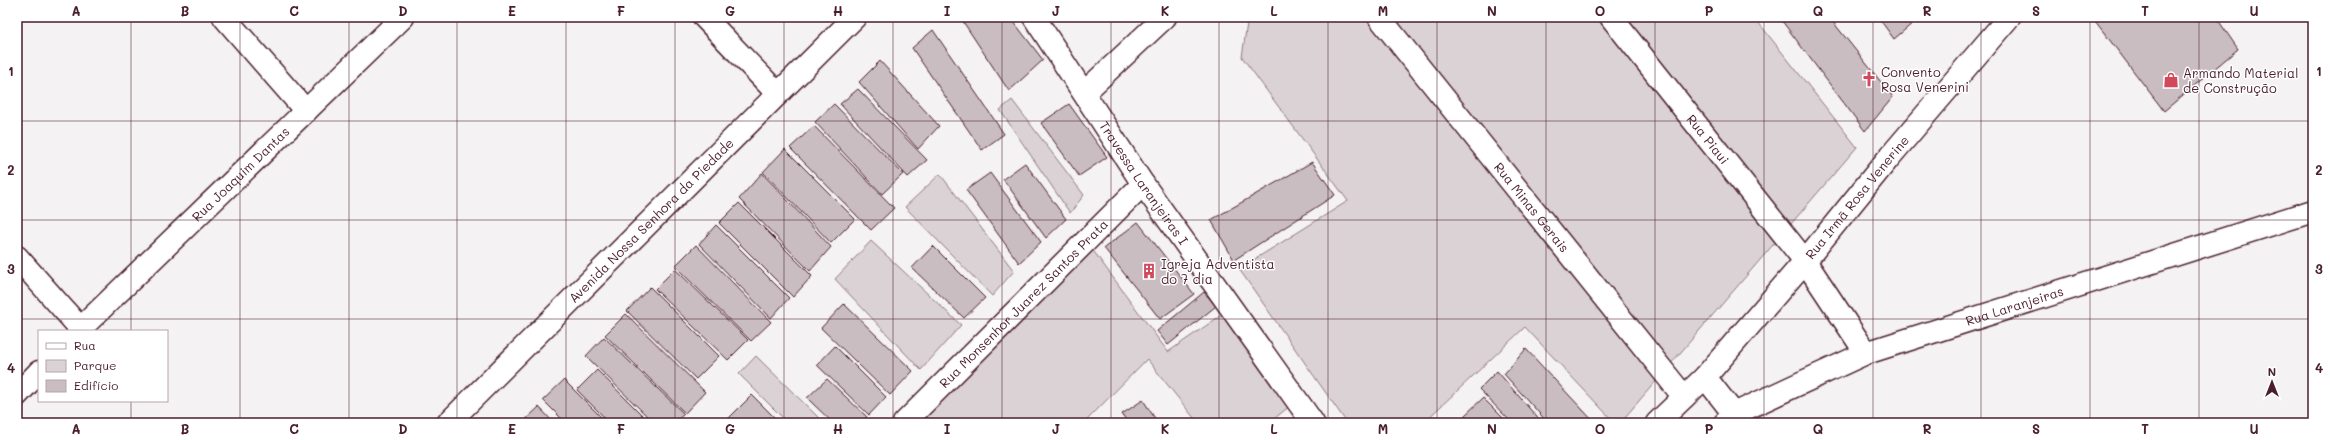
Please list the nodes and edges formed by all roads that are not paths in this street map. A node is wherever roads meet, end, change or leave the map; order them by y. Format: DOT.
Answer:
graph roads {
  1 [pos="224,17"];
  2 [pos="403,17"];
  3 [pos="704,17"];
  4 [pos="855,17"];
  5 [pos="1034,17"];
  6 [pos="1165,17"];
  7 [pos="1380,17"];
  8 [pos="1611,17"];
  9 [pos="2009,17"];
  10 [pos="1085,92"];
  11 [pos="777,94"];
  12 [pos="306,111"];
  13 [pos="1143,184"];
  14 [pos="2313,211"];
  15 [pos="17,257"];
  16 [pos="1805,261"];
  17 [pos="79,330"];
  18 [pos="1866,353"];
  19 [pos="38,373"];
  20 [pos="1705,377"];
  21 [pos="17,395"];
  22 [pos="1684,396"];
  23 [pos="1304,419"];
  24 [pos="1733,420"];
  25 [pos="448,423"];
  26 [pos="904,423"];
  27 [pos="1657,423"];
  1 -- 12 [label="street"];
  2 -- 12 [label="street, Rua Joaquim Dantas"];
  3 -- 11 [label="street"];
  4 -- 11 [label="street, Avenida Nossa Senhora da Piedade"];
  5 -- 10 [label="street, Travessa Laranjeiras I"];
  6 -- 10 [label="street"];
  7 -- 22 [label="street, Rua Minas Gerais"];
  8 -- 16 [label="street, Rua Piaui"];
  9 -- 16 [label="street, Rua Irmã Rosa Venerine"];
  10 -- 13 [label="street, Travessa Laranjeiras I"];
  11 -- 25 [label="street, Avenida Nossa Senhora da Piedade"];
  12 -- 17 [label="street, Rua Joaquim Dantas"];
  13 -- 23 [label="street, Travessa Laranjeiras I"];
  13 -- 26 [label="street, Rua Monsenhor Juarez Santos Prata"];
  14 -- 18 [label="street, Rua Laranjeiras"];
  15 -- 17 [label="street"];
  16 -- 18 [label="street, Rua Piaui"];
  16 -- 20 [label="street, Rua Irmã Rosa Venerine"];
  18 -- 24 [label="street, Rua Laranjeiras"];
  19 -- 21 [label="street"];
  20 -- 22 [label="street"];
  20 -- 24 [label="street"];
  22 -- 27 [label="street"];
}
